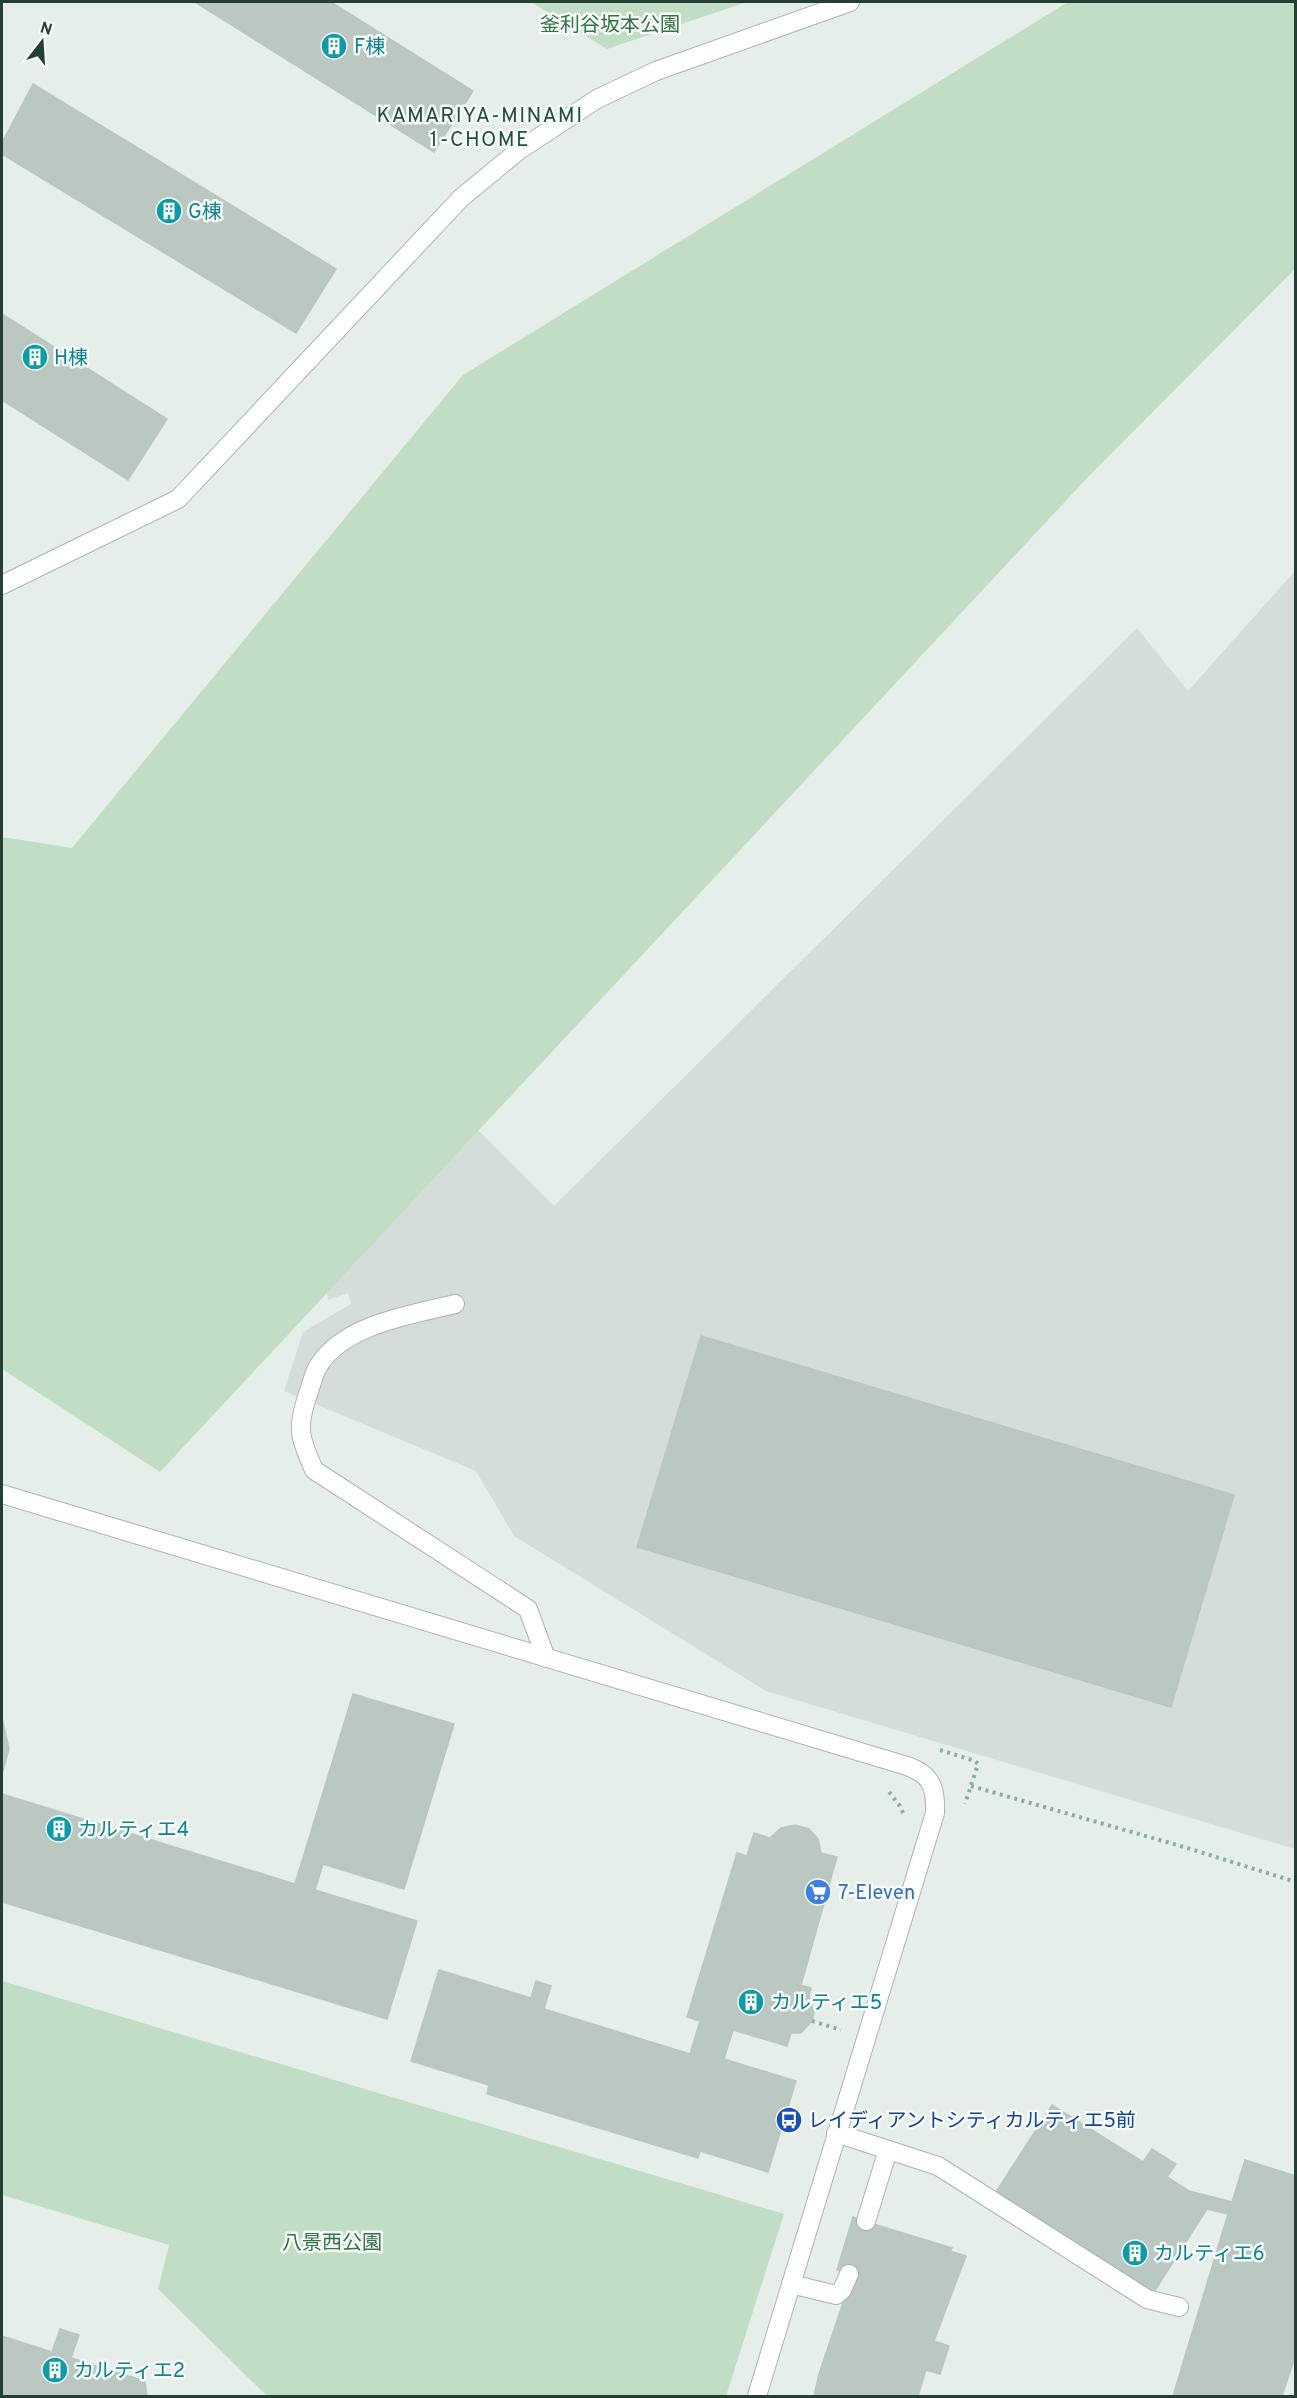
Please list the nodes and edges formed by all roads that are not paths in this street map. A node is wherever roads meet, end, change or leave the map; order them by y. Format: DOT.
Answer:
graph roads {
  1 [pos="850,2"];
  2 [pos="2,585"];
  3 [pos="455,1304"];
  4 [pos="2,1494"];
  5 [pos="546,1658"];
  6 [pos="836,2133"];
  7 [pos="888,2150"];
  8 [pos="866,2221"];
  9 [pos="849,2274"];
  10 [pos="791,2284"];
  11 [pos="1179,2307"];
  12 [pos="757,2397"];
  1 -- 2 [label="street"];
  3 -- 5 [label="street"];
  4 -- 5 [label="street"];
  5 -- 6 [label="street"];
  6 -- 7 [label="street"];
  6 -- 10 [label="street"];
  7 -- 8 [label="street"];
  7 -- 11 [label="street"];
  9 -- 10 [label="street"];
  10 -- 12 [label="street"];
}
